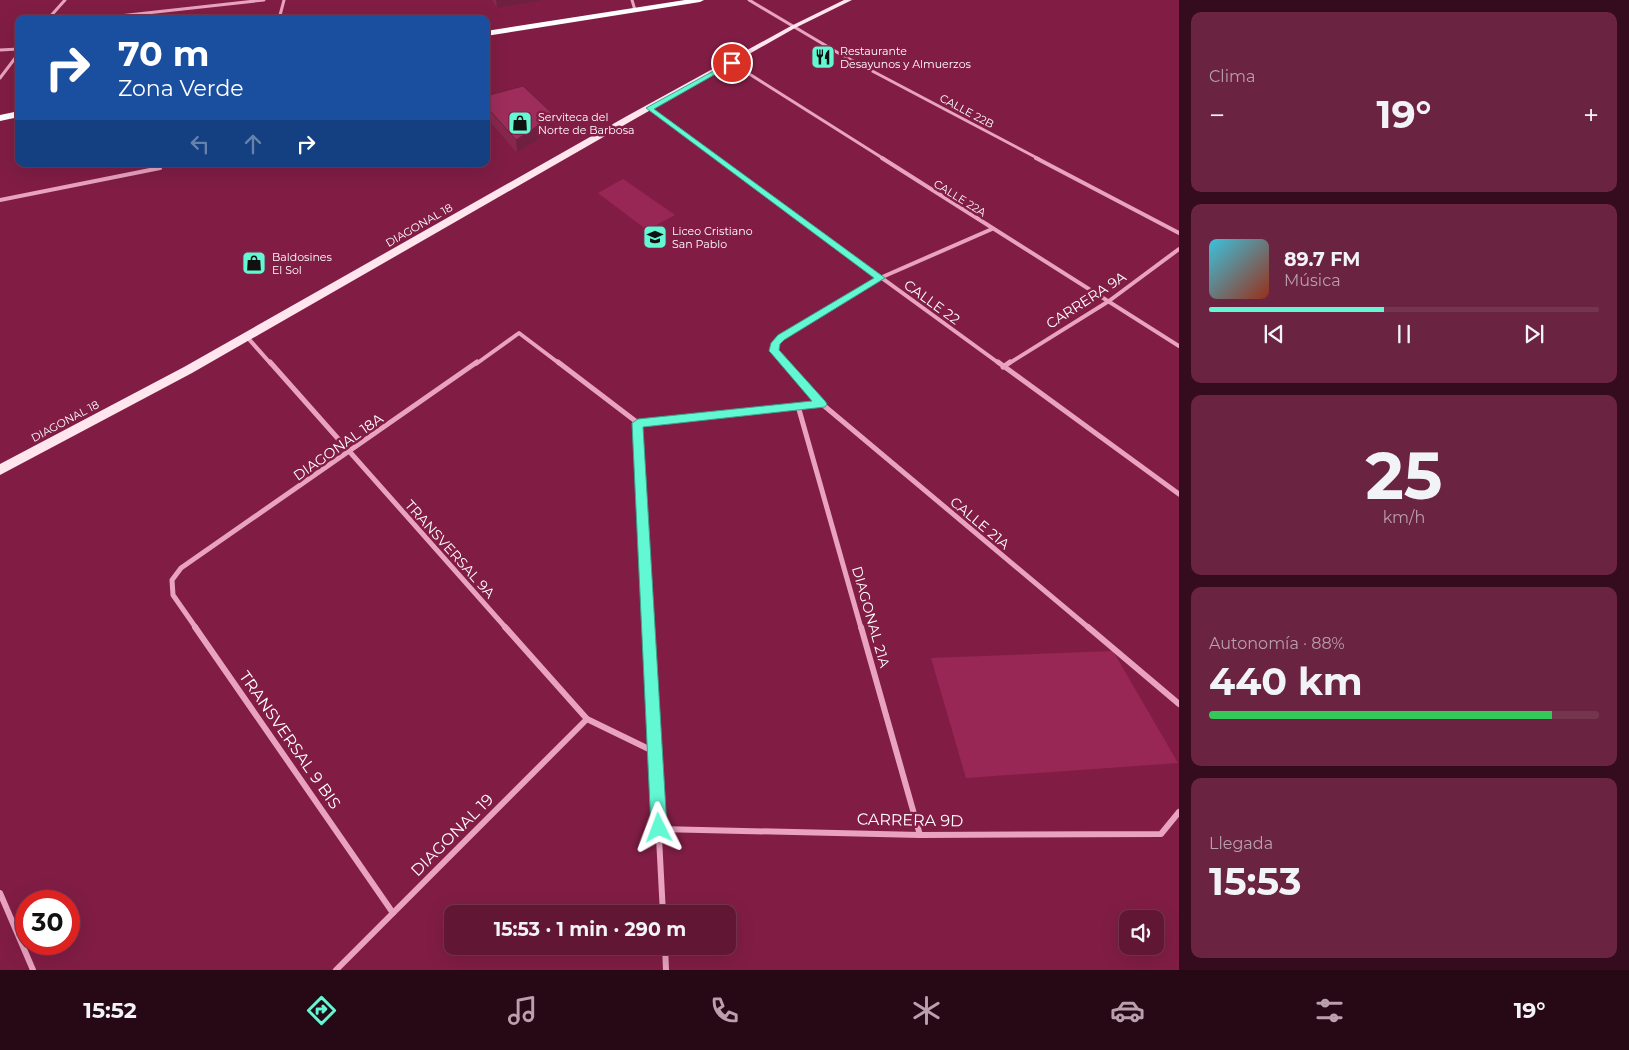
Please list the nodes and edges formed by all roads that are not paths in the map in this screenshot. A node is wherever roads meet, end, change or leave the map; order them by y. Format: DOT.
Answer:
graph roads {
  1 [pos="66,0"];
  2 [pos="264,0"];
  3 [pos="284,0"];
  4 [pos="632,0"];
  5 [pos="700,0"];
  6 [pos="749,0"];
  7 [pos="849,0"];
  8 [pos="635,10"];
  9 [pos="52,15"];
  10 [pos="128,15"];
  11 [pos="280,15"];
  12 [pos="793,28"];
  13 [pos="490,33"];
  14 [pos="0,50"];
  15 [pos="15,51"];
  16 [pos="15,57"];
  17 [pos="732,63"];
  18 [pos="0,78"];
  19 [pos="649,108"];
  20 [pos="15,115"];
  21 [pos="0,118"];
  22 [pos="160,168"];
  23 [pos="0,200"];
  24 [pos="992,229"];
  25 [pos="1179,233"];
  26 [pos="1179,249"];
  27 [pos="880,278"];
  28 [pos="1109,301"];
  29 [pos="247,337"];
  30 [pos="1179,346"];
  31 [pos="1003,367"];
  32 [pos="822,404"];
  33 [pos="798,406"];
  34 [pos="638,423"];
  35 [pos="349,453"];
  36 [pos="0,470"];
  37 [pos="1179,494"];
  38 [pos="172,580"];
  39 [pos="1179,704"];
  40 [pos="587,720"];
  41 [pos="655,752"];
  42 [pos="1179,812"];
  43 [pos="659,828"];
  44 [pos="920,835"];
  45 [pos="0,893"];
  46 [pos="663,905"];
  47 [pos="393,913"];
  48 [pos="665,955"];
  49 [pos="33,970"];
  50 [pos="336,970"];
  51 [pos="666,970"];
  1 -- 9 [label="street"];
  2 -- 10 [label="street"];
  3 -- 11 [label="street"];
  4 -- 8 [label="street"];
  5 -- 8 [label="highway"];
  6 -- 12 [label="street, CALLE 22B"];
  7 -- 12 [label="main road, DIAGONAL 18"];
  8 -- 13 [label="highway"];
  12 -- 17 [label="main road, DIAGONAL 18"];
  12 -- 25 [label="street, CALLE 22B"];
  14 -- 15 [label="street"];
  16 -- 18 [label="street"];
  17 -- 19 [label="main road, DIAGONAL 18"];
  17 -- 24 [label="street, CALLE 22A"];
  19 -- 27 [label="street, CALLE 22"];
  19 -- 29 [label="main road, DIAGONAL 18"];
  20 -- 21 [label="highway"];
  22 -- 23 [label="street"];
  24 -- 27 [label="street"];
  24 -- 28 [label="street, CALLE 22A"];
  26 -- 28 [label="street, CARRERA 9A"];
  27 -- 31 [label="street, CALLE 22"];
  27 -- 32 [label="street, CALLE 21A"];
  28 -- 30 [label="street, CALLE 22A"];
  28 -- 31 [label="street, CARRERA 9A"];
  29 -- 35 [label="street, TRANSVERSAL 9A"];
  29 -- 36 [label="main road, DIAGONAL 18"];
  31 -- 37 [label="street, CALLE 22"];
  32 -- 33 [label="street"];
  32 -- 39 [label="street, CALLE 21A"];
  33 -- 34 [label="street"];
  33 -- 44 [label="street, DIAGONAL 21A"];
  34 -- 35 [label="street, DIAGONAL 18A"];
  34 -- 41 [label="street"];
  35 -- 38 [label="street, DIAGONAL 18A"];
  35 -- 40 [label="street, TRANSVERSAL 9A"];
  38 -- 47 [label="street, TRANSVERSAL 9 BIS"];
  40 -- 41 [label="street, TRANSVERSAL 9A"];
  40 -- 47 [label="street, DIAGONAL 19"];
  41 -- 43 [label="street"];
  42 -- 44 [label="street, CARRERA 9D"];
  43 -- 44 [label="street, CARRERA 9D"];
  43 -- 46 [label="street"];
  45 -- 49 [label="street"];
  47 -- 50 [label="street, DIAGONAL 19"];
  48 -- 51 [label="street"];
}
